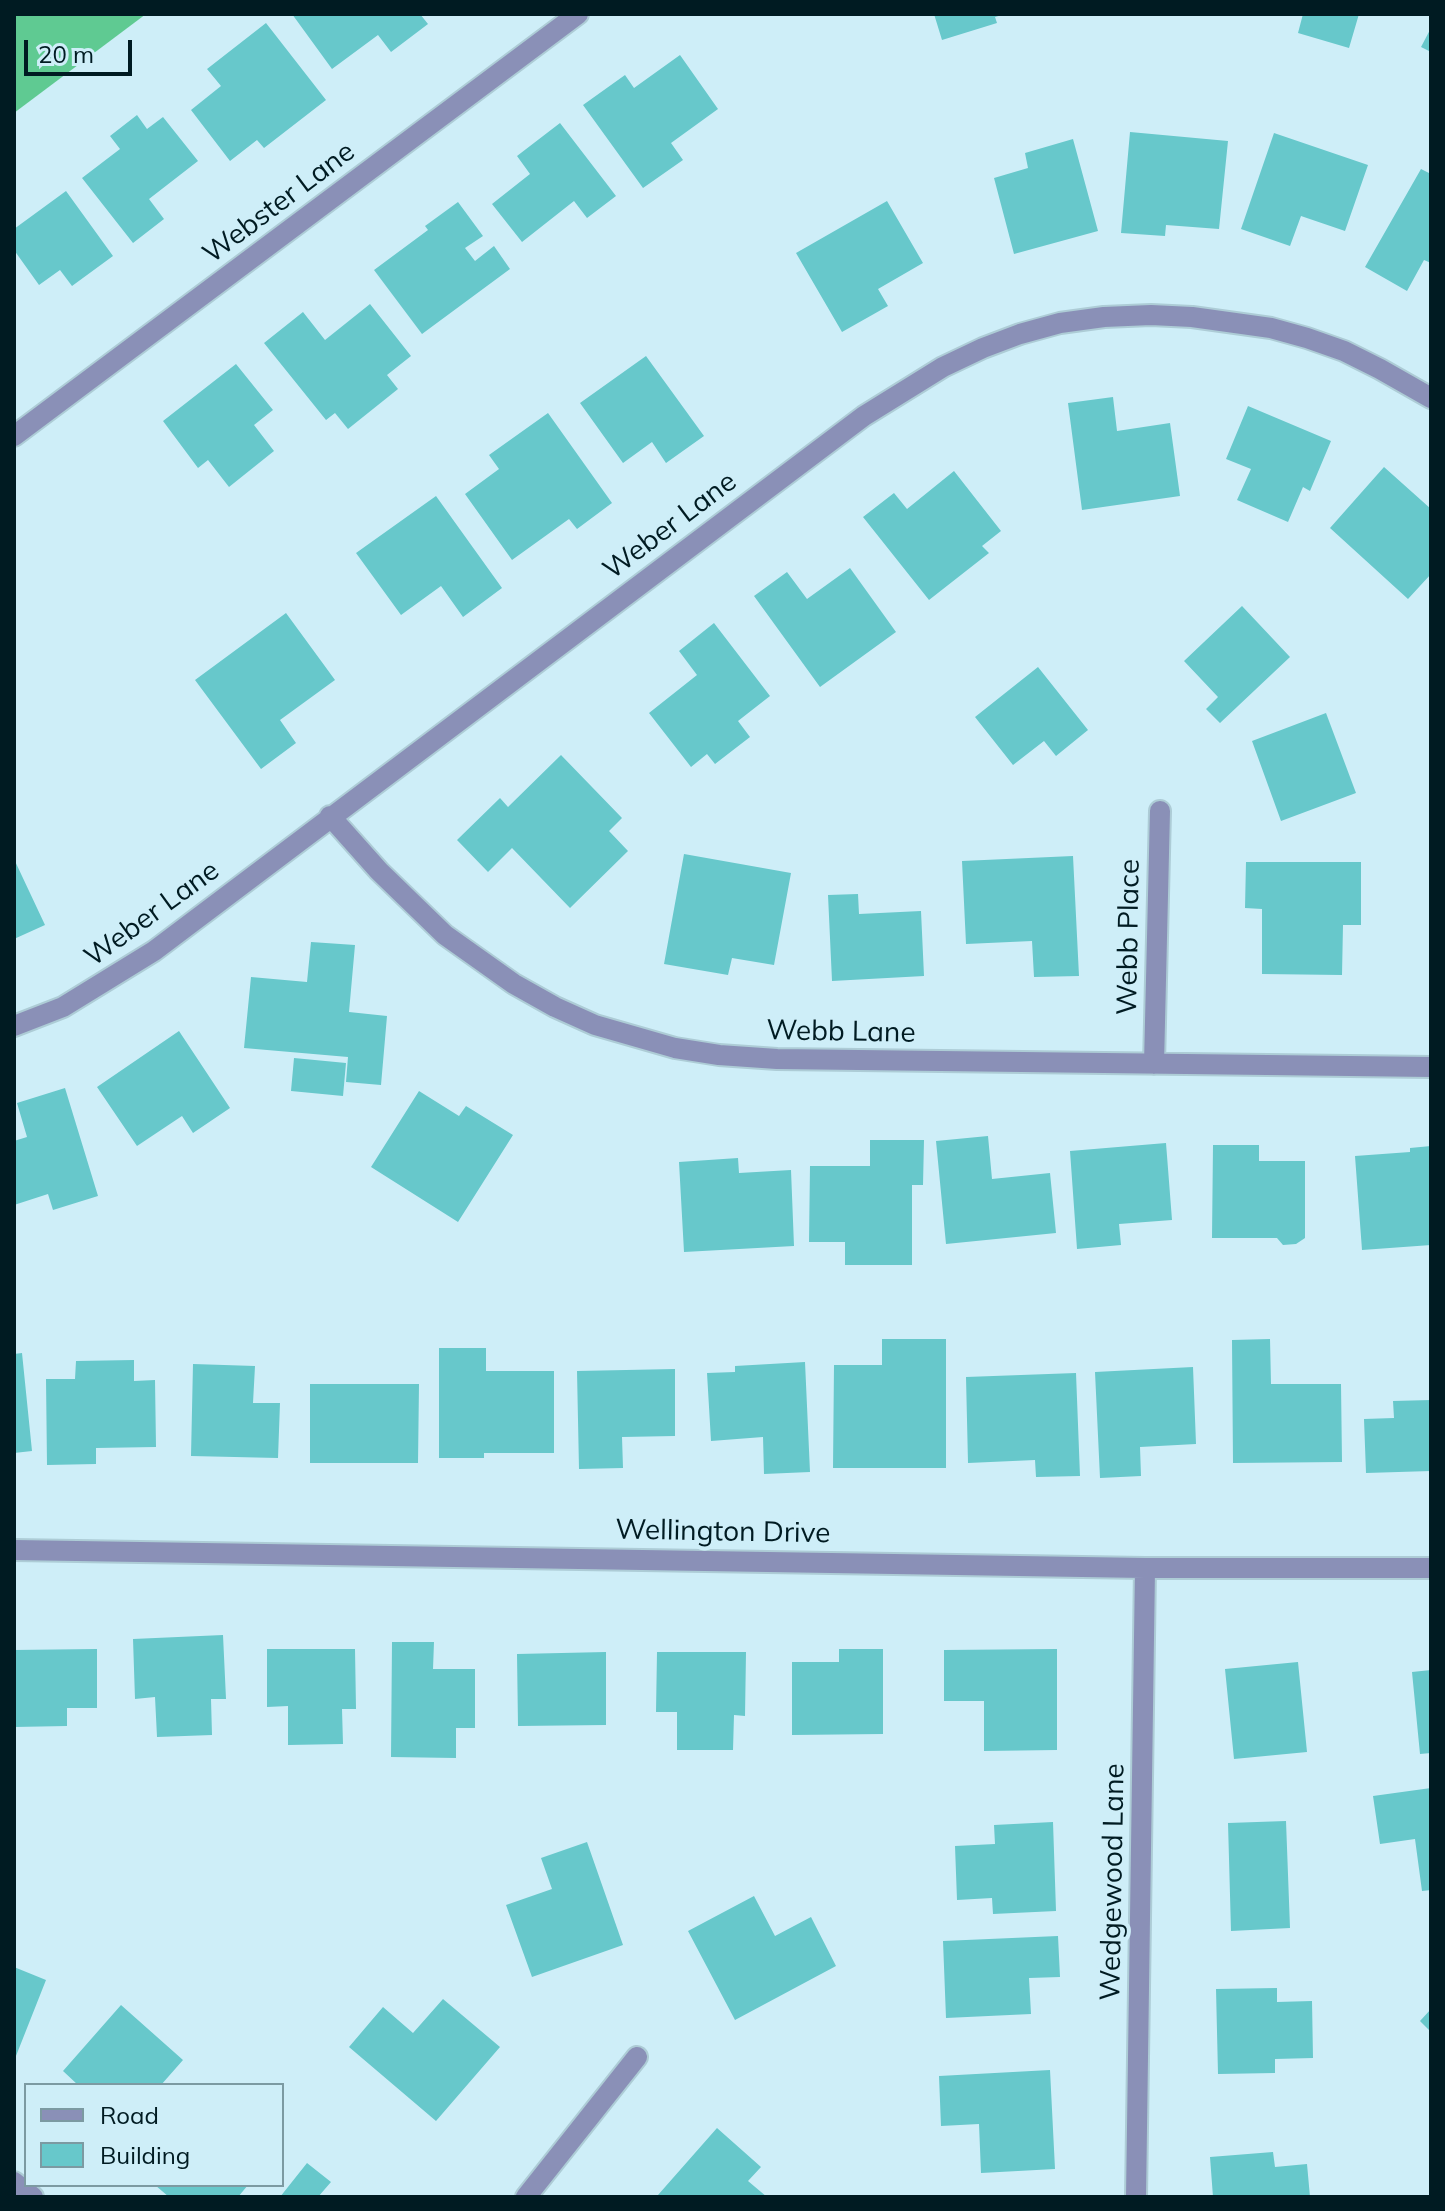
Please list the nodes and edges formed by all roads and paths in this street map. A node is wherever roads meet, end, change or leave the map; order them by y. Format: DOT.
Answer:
graph roads {
  1 [pos="578,14"];
  2 [pos="1431,398"];
  3 [pos="14,436"];
  4 [pos="1160,811"];
  5 [pos="330,816"];
  6 [pos="14,1026"];
  7 [pos="1154,1064"];
  8 [pos="1431,1067"];
  9 [pos="14,1550"];
  10 [pos="1145,1568"];
  11 [pos="1431,1568"];
  12 [pos="637,2057"];
  13 [pos="14,2182"];
  14 [pos="33,2197"];
  15 [pos="526,2197"];
  16 [pos="1136,2197"];
  1 -- 3 [label="street, Webster Lane"];
  2 -- 5 [label="street, Weber Lane"];
  4 -- 7 [label="street, Webb Place"];
  5 -- 6 [label="street, Weber Lane"];
  5 -- 7 [label="street, Webb Lane"];
  7 -- 8 [label="street, Webb Lane"];
  9 -- 10 [label="street, Wellington Drive"];
  10 -- 11 [label="street, Wellington Drive"];
  10 -- 16 [label="street, Wedgewood Lane"];
  12 -- 15 [label="street"];
  13 -- 14 [label="street"];
}
